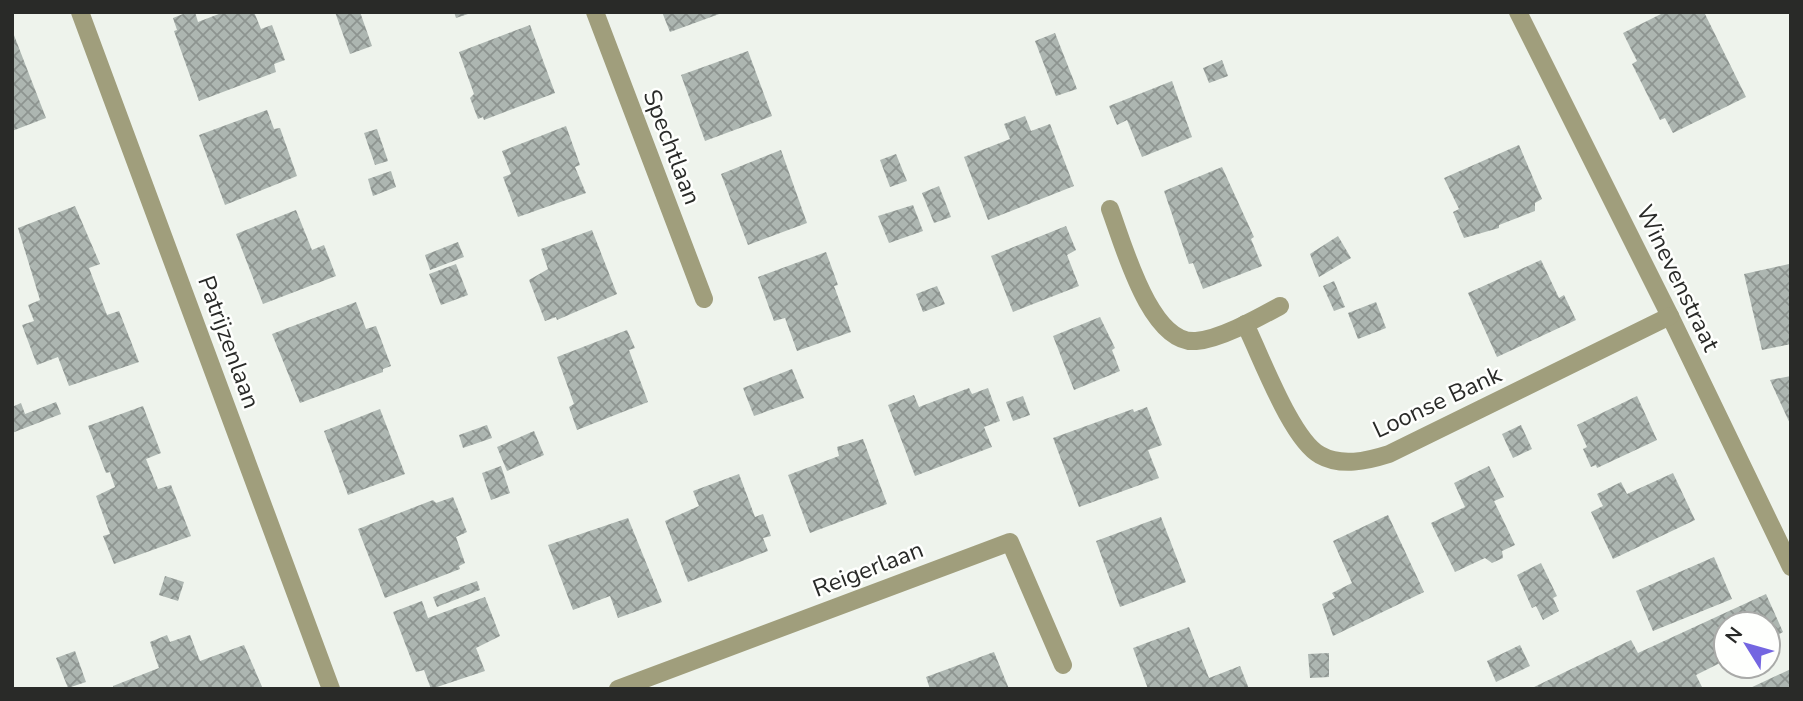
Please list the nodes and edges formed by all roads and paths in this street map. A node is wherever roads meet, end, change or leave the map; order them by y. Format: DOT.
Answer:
graph roads {
  1 [pos="80,12"];
  2 [pos="595,12"];
  3 [pos="1518,12"];
  4 [pos="1110,209"];
  5 [pos="704,299"];
  6 [pos="1280,306"];
  7 [pos="1670,316"];
  8 [pos="1245,324"];
  9 [pos="1791,568"];
  10 [pos="1063,665"];
  11 [pos="331,689"];
  12 [pos="618,689"];
  1 -- 11 [label="street, Patrijzenlaan"];
  2 -- 5 [label="street, Spechtlaan"];
  3 -- 7 [label="street, Winevenstraat"];
  4 -- 8 [label="street"];
  6 -- 8 [label="street"];
  7 -- 8 [label="street, Loonse Bank"];
  7 -- 9 [label="street, Winevenstraat"];
  10 -- 12 [label="street, Reigerlaan"];
}
